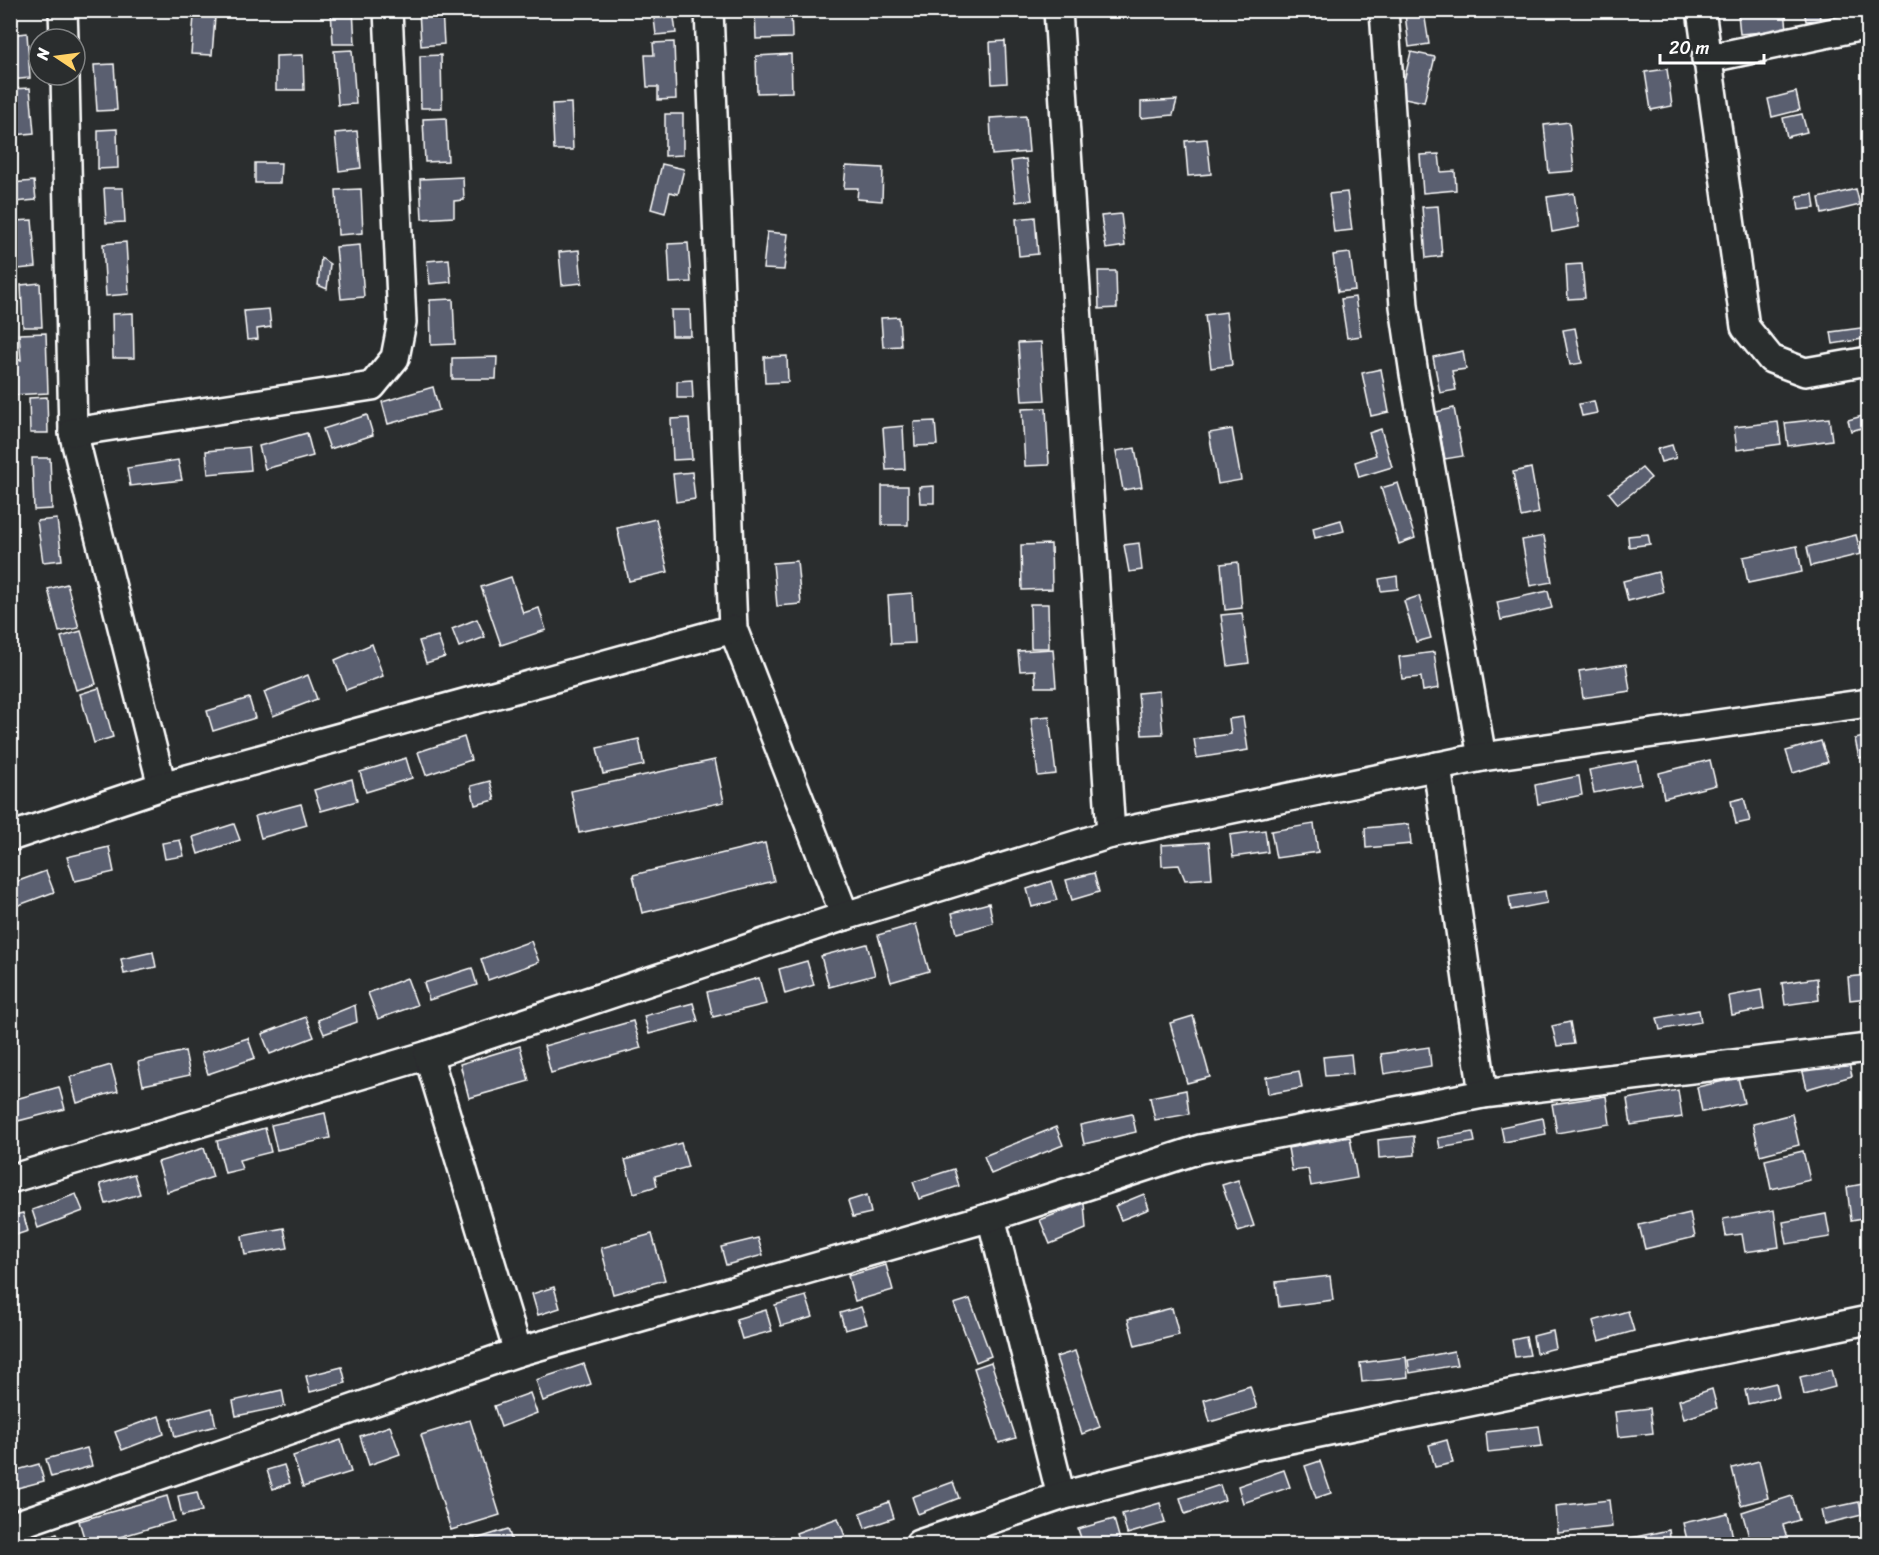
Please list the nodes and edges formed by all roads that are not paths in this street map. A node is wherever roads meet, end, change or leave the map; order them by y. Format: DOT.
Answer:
graph roads {
  1 [pos="63,10"];
  2 [pos="388,10"];
  3 [pos="709,10"];
  4 [pos="1058,10"];
  5 [pos="1384,10"];
  6 [pos="1701,10"];
  7 [pos="1869,25"];
  8 [pos="64,27"];
  9 [pos="1706,59"];
  10 [pos="65,87"];
  11 [pos="1869,362"];
  12 [pos="73,432"];
  13 [pos="733,629"];
  14 [pos="1869,703"];
  15 [pos="1482,757"];
  16 [pos="1437,766"];
  17 [pos="162,786"];
  18 [pos="1111,834"];
  19 [pos="10,837"];
  20 [pos="845,916"];
  21 [pos="1869,1048"];
  22 [pos="428,1055"];
  23 [pos="1483,1094"];
  24 [pos="10,1179"];
  25 [pos="991,1217"];
  26 [pos="1869,1320"];
  27 [pos="518,1352"];
  28 [pos="1061,1496"];
  29 [pos="10,1527"];
  30 [pos="919,1545"];
  1 -- 8 [label="street"];
  2 -- 12 [label="street"];
  3 -- 13 [label="street"];
  4 -- 18 [label="street"];
  5 -- 15 [label="street"];
  6 -- 9 [label="street"];
  7 -- 9 [label="street"];
  9 -- 11 [label="street"];
  10 -- 12 [label="street"];
  12 -- 17 [label="street"];
  13 -- 17 [label="street"];
  13 -- 20 [label="street"];
  14 -- 15 [label="street"];
  15 -- 16 [label="street"];
  16 -- 18 [label="street"];
  16 -- 23 [label="street"];
  17 -- 19 [label="street"];
  18 -- 20 [label="street"];
  20 -- 22 [label="street"];
  21 -- 23 [label="street"];
  22 -- 24 [label="street"];
  22 -- 27 [label="street"];
  23 -- 25 [label="street"];
  25 -- 27 [label="street"];
  25 -- 28 [label="street"];
  26 -- 28 [label="street"];
  27 -- 29 [label="street"];
  28 -- 30 [label="street"];
}
